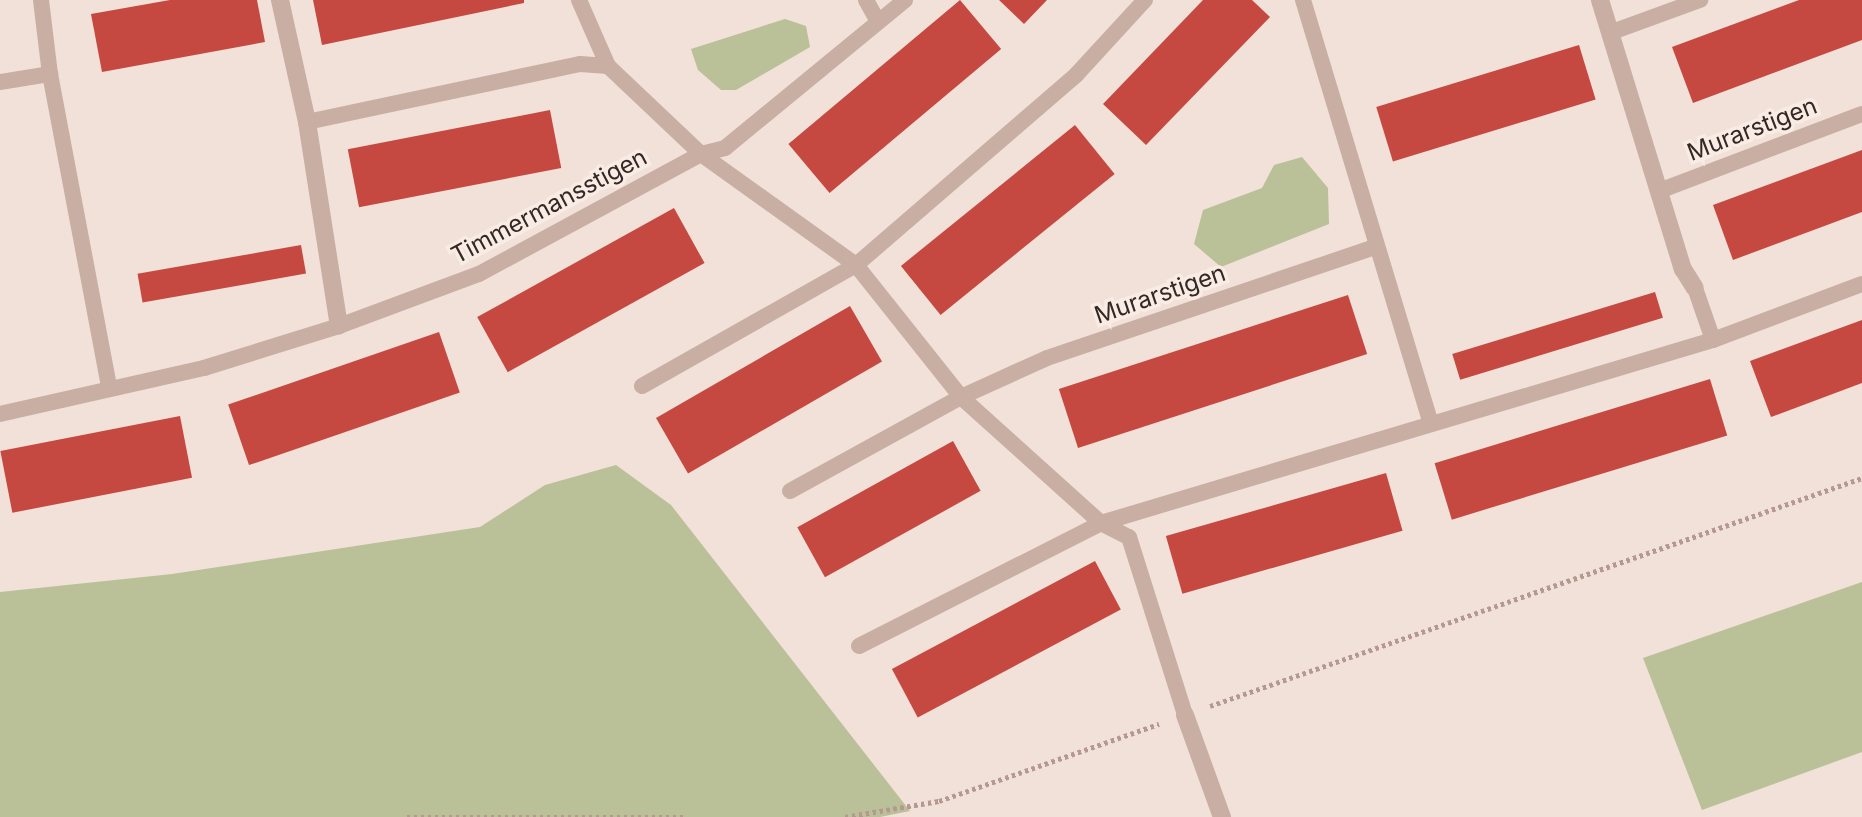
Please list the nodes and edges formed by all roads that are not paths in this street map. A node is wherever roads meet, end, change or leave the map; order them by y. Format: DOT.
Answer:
graph roads {
  1 [pos="41,0"];
  2 [pos="280,0"];
  3 [pos="579,0"];
  4 [pos="866,0"];
  5 [pos="905,0"];
  6 [pos="1145,0"];
  7 [pos="1303,0"];
  8 [pos="1600,0"];
  9 [pos="1700,0"];
  10 [pos="878,22"];
  11 [pos="1612,32"];
  12 [pos="608,66"];
  13 [pos="50,74"];
  14 [pos="0,82"];
  15 [pos="1862,114"];
  16 [pos="307,122"];
  17 [pos="701,154"];
  18 [pos="1659,191"];
  19 [pos="1377,246"];
  20 [pos="856,265"];
  21 [pos="1862,284"];
  22 [pos="1695,288"];
  23 [pos="339,326"];
  24 [pos="1713,340"];
  25 [pos="642,386"];
  26 [pos="109,387"];
  27 [pos="0,396"];
  28 [pos="961,397"];
  29 [pos="6,412"];
  30 [pos="1431,423"];
  31 [pos="790,491"];
  32 [pos="1101,523"];
  33 [pos="859,646"];
  34 [pos="1185,715"];
  35 [pos="1222,817"];
  1 -- 13 [label="lane"];
  2 -- 16 [label="street"];
  3 -- 12 [label="lane, Timmermansstigen"];
  4 -- 10 [label="lane"];
  5 -- 10 [label="lane, Timmermansstigen"];
  6 -- 20 [label="lane"];
  7 -- 19 [label="lane"];
  8 -- 11 [label="street"];
  9 -- 11 [label="lane"];
  10 -- 17 [label="lane, Timmermansstigen"];
  11 -- 18 [label="street"];
  12 -- 16 [label="lane"];
  12 -- 17 [label="lane, Timmermansstigen"];
  13 -- 14 [label="lane"];
  13 -- 26 [label="lane"];
  15 -- 18 [label="lane, Murarstigen"];
  16 -- 23 [label="street"];
  17 -- 20 [label="lane, Timmermansstigen"];
  17 -- 23 [label="lane, Timmermansstigen"];
  18 -- 22 [label="street"];
  19 -- 28 [label="lane, Murarstigen"];
  19 -- 30 [label="lane"];
  20 -- 25 [label="lane"];
  20 -- 28 [label="lane, Timmermansstigen"];
  21 -- 24 [label="lane"];
  22 -- 24 [label="lane"];
  23 -- 26 [label="lane, Timmermansstigen"];
  24 -- 30 [label="lane"];
  26 -- 29 [label="lane, Timmermansstigen"];
  27 -- 29 [label="lane, Timmermansstigen"];
  28 -- 31 [label="lane, Murarstigen"];
  28 -- 32 [label="lane"];
  30 -- 32 [label="lane"];
  32 -- 33 [label="lane"];
  32 -- 34 [label="lane"];
  34 -- 35 [label="street"];
}
